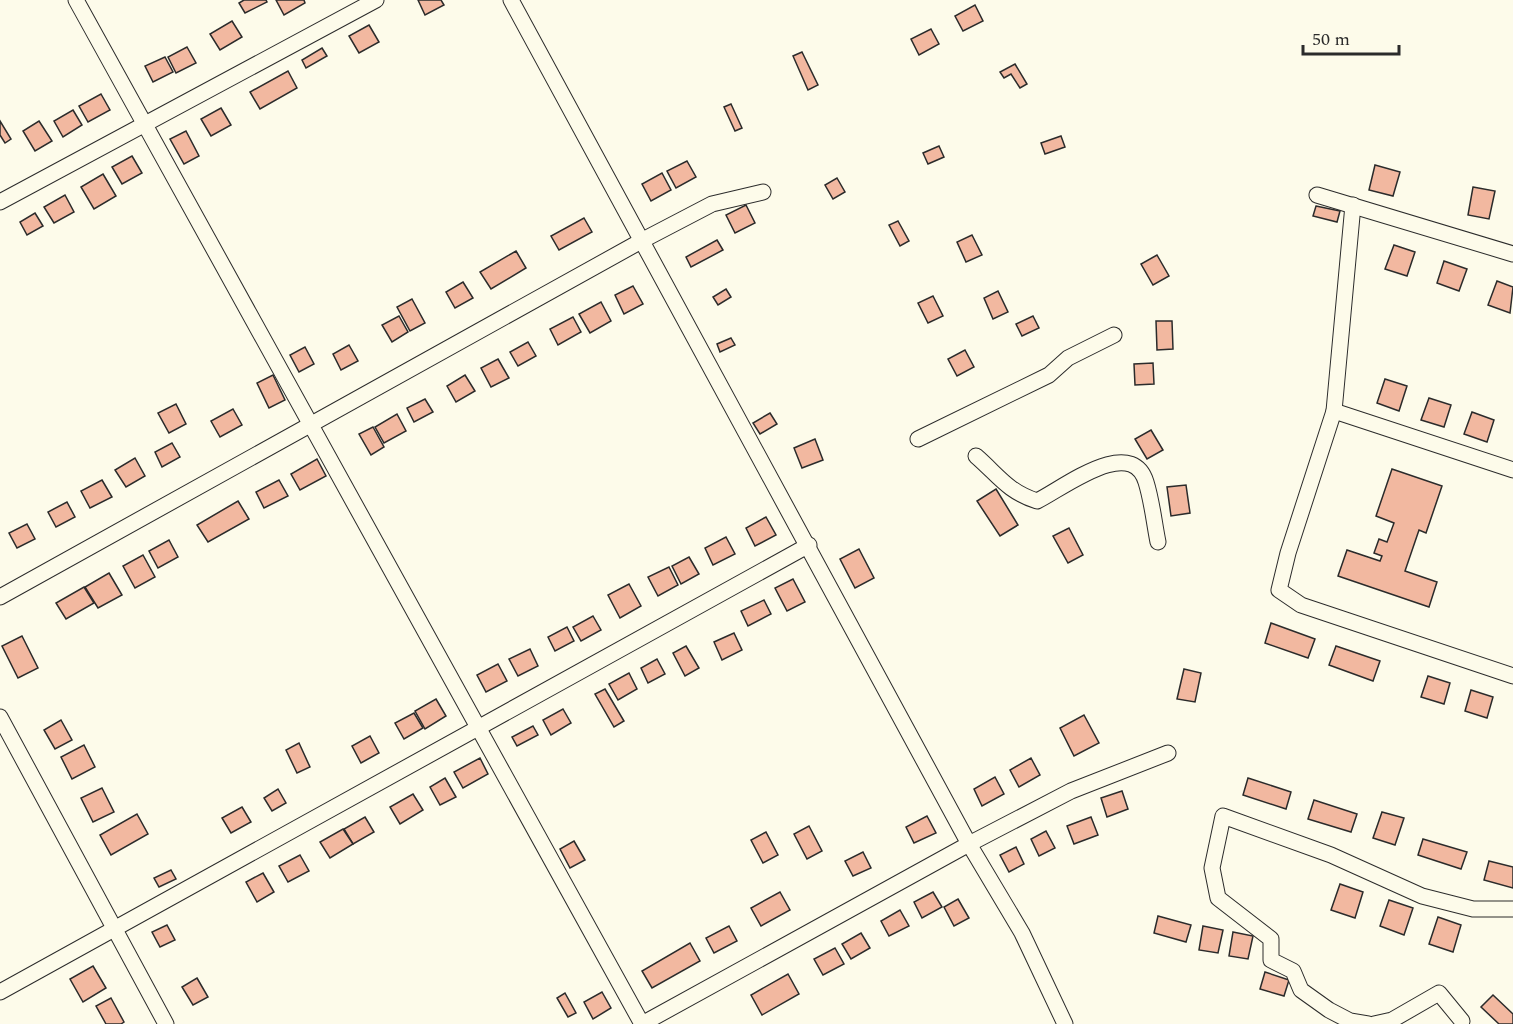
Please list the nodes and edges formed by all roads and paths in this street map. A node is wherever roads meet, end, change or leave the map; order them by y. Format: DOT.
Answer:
graph roads {
  1 [pos="76,0"];
  2 [pos="376,0"];
  3 [pos="510,0"];
  4 [pos="144,124"];
  5 [pos="763,192"];
  6 [pos="1317,195"];
  7 [pos="0,202"];
  8 [pos="1353,205"];
  9 [pos="643,240"];
  10 [pos="1513,254"];
  11 [pos="1114,335"];
  12 [pos="1334,411"];
  13 [pos="313,425"];
  14 [pos="918,439"];
  15 [pos="976,456"];
  16 [pos="1513,470"];
  17 [pos="1158,542"];
  18 [pos="809,545"];
  19 [pos="0,597"];
  20 [pos="1513,676"];
  21 [pos="0,717"];
  22 [pos="479,726"];
  23 [pos="1168,753"];
  24 [pos="969,844"];
  25 [pos="1513,909"];
  26 [pos="115,929"];
  27 [pos="0,992"];
  28 [pos="1462,1021"];
  29 [pos="166,1024"];
  30 [pos="642,1024"];
  31 [pos="1065,1024"];
  32 [pos="1368,1024"];
  33 [pos="1374,1024"];
  1 -- 4 [label="street"];
  2 -- 4 [label="street"];
  3 -- 9 [label="street"];
  4 -- 7 [label="street"];
  4 -- 13 [label="street"];
  5 -- 9 [label="street"];
  6 -- 8 [label="street"];
  8 -- 10 [label="street"];
  8 -- 12 [label="street"];
  9 -- 13 [label="street"];
  9 -- 18 [label="street"];
  11 -- 14 [label="street"];
  12 -- 16 [label="street"];
  12 -- 20 [label="street"];
  13 -- 19 [label="street"];
  13 -- 22 [label="street"];
  15 -- 17 [label="street"];
  18 -- 22 [label="street"];
  18 -- 24 [label="street"];
  21 -- 26 [label="street"];
  22 -- 26 [label="street"];
  22 -- 30 [label="street"];
  23 -- 24 [label="street"];
  24 -- 30 [label="street"];
  24 -- 31 [label="street"];
  25 -- 32 [label="street"];
  26 -- 27 [label="street"];
  26 -- 29 [label="street"];
  28 -- 33 [label="street"];
}
